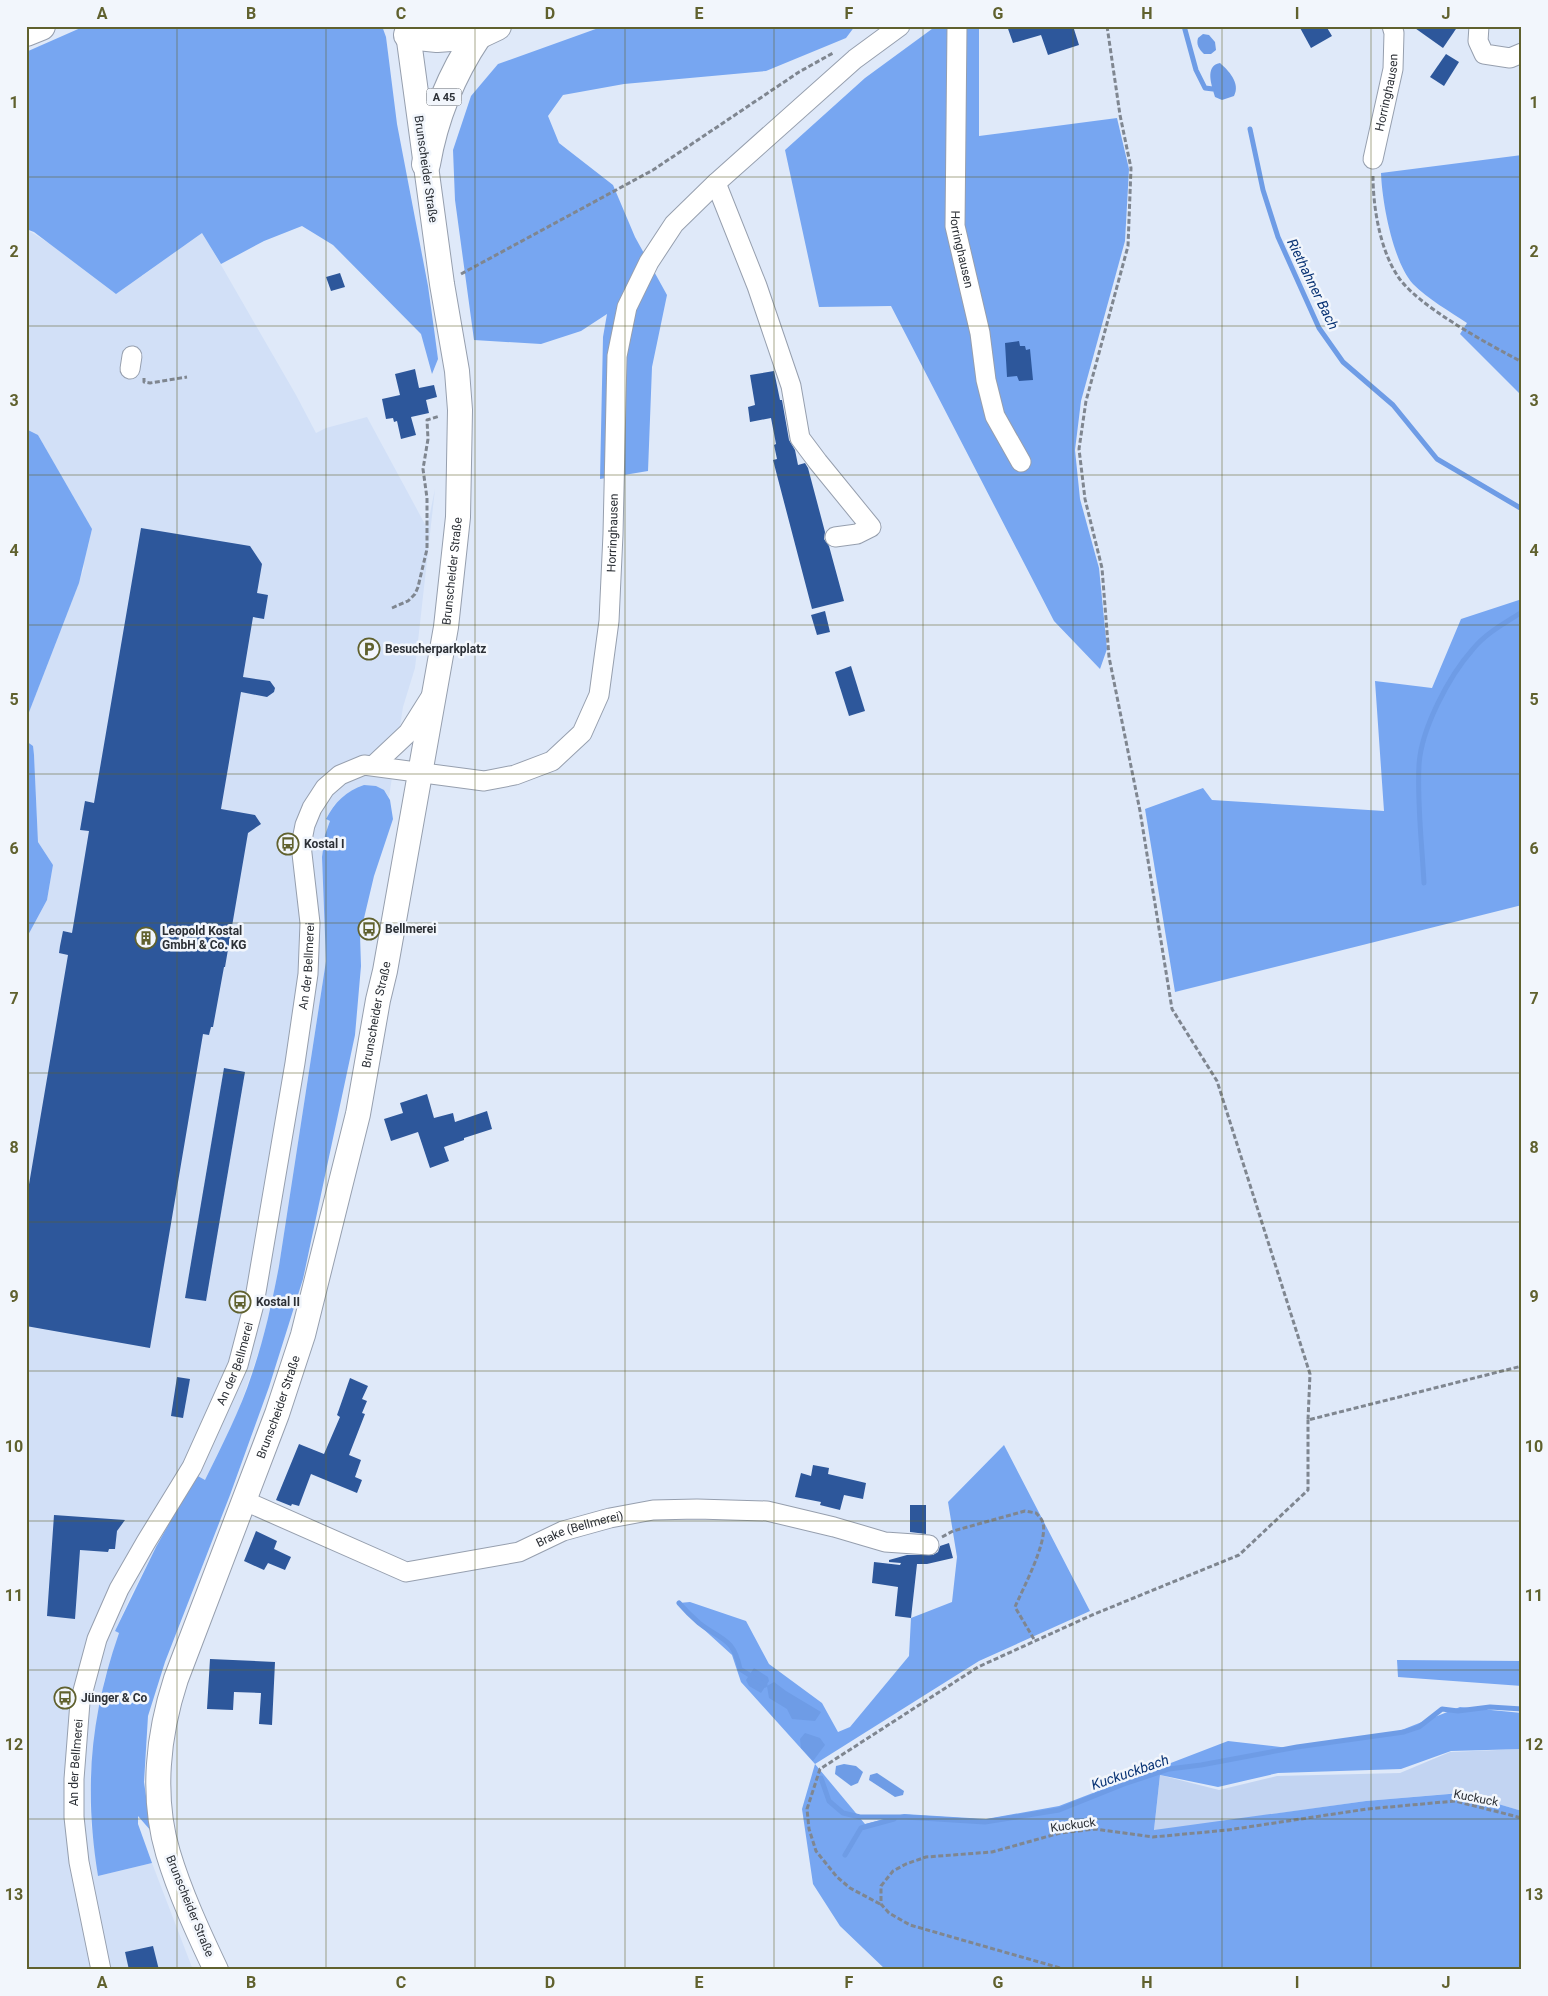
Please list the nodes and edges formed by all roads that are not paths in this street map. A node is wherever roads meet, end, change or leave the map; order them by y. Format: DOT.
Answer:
graph roads {
  1 [pos="41,26"];
  2 [pos="900,26"];
  3 [pos="957,26"];
  4 [pos="1392,26"];
  5 [pos="1479,26"];
  6 [pos="412,29"];
  7 [pos="488,31"];
  8 [pos="26,32"];
  9 [pos="1522,53"];
  10 [pos="1373,159"];
  11 [pos="426,164"];
  12 [pos="716,183"];
  13 [pos="1020,462"];
  14 [pos="835,537"];
  15 [pos="434,692"];
  16 [pos="374,765"];
  17 [pos="420,772"];
  18 [pos="245,1501"];
  19 [pos="929,1545"];
  20 [pos="100,1970"];
  21 [pos="216,1970"];
  1 -- 8 [label="highway"];
  2 -- 12 [label="street, Horringhausen"];
  3 -- 13 [label="street, Horringhausen"];
  4 -- 10 [label="street, Horringhausen"];
  5 -- 9 [label="street"];
  6 -- 7 [label="highway, A 45"];
  6 -- 11 [label="main road, Brunscheider Straße"];
  7 -- 11 [label="highway, A 45"];
  11 -- 15 [label="main road, Brunscheider Straße"];
  12 -- 14 [label="street"];
  12 -- 17 [label="street, Horringhausen"];
  15 -- 16 [label="street, An der Bellmerei"];
  15 -- 17 [label="main road, Brunscheider Straße"];
  16 -- 17 [label="street, An der Bellmerei"];
  16 -- 20 [label="street, An der Bellmerei"];
  17 -- 18 [label="main road, Brunscheider Straße"];
  18 -- 19 [label="street, Brake (Bellmerei)"];
  18 -- 21 [label="main road, Brunscheider Straße"];
}
